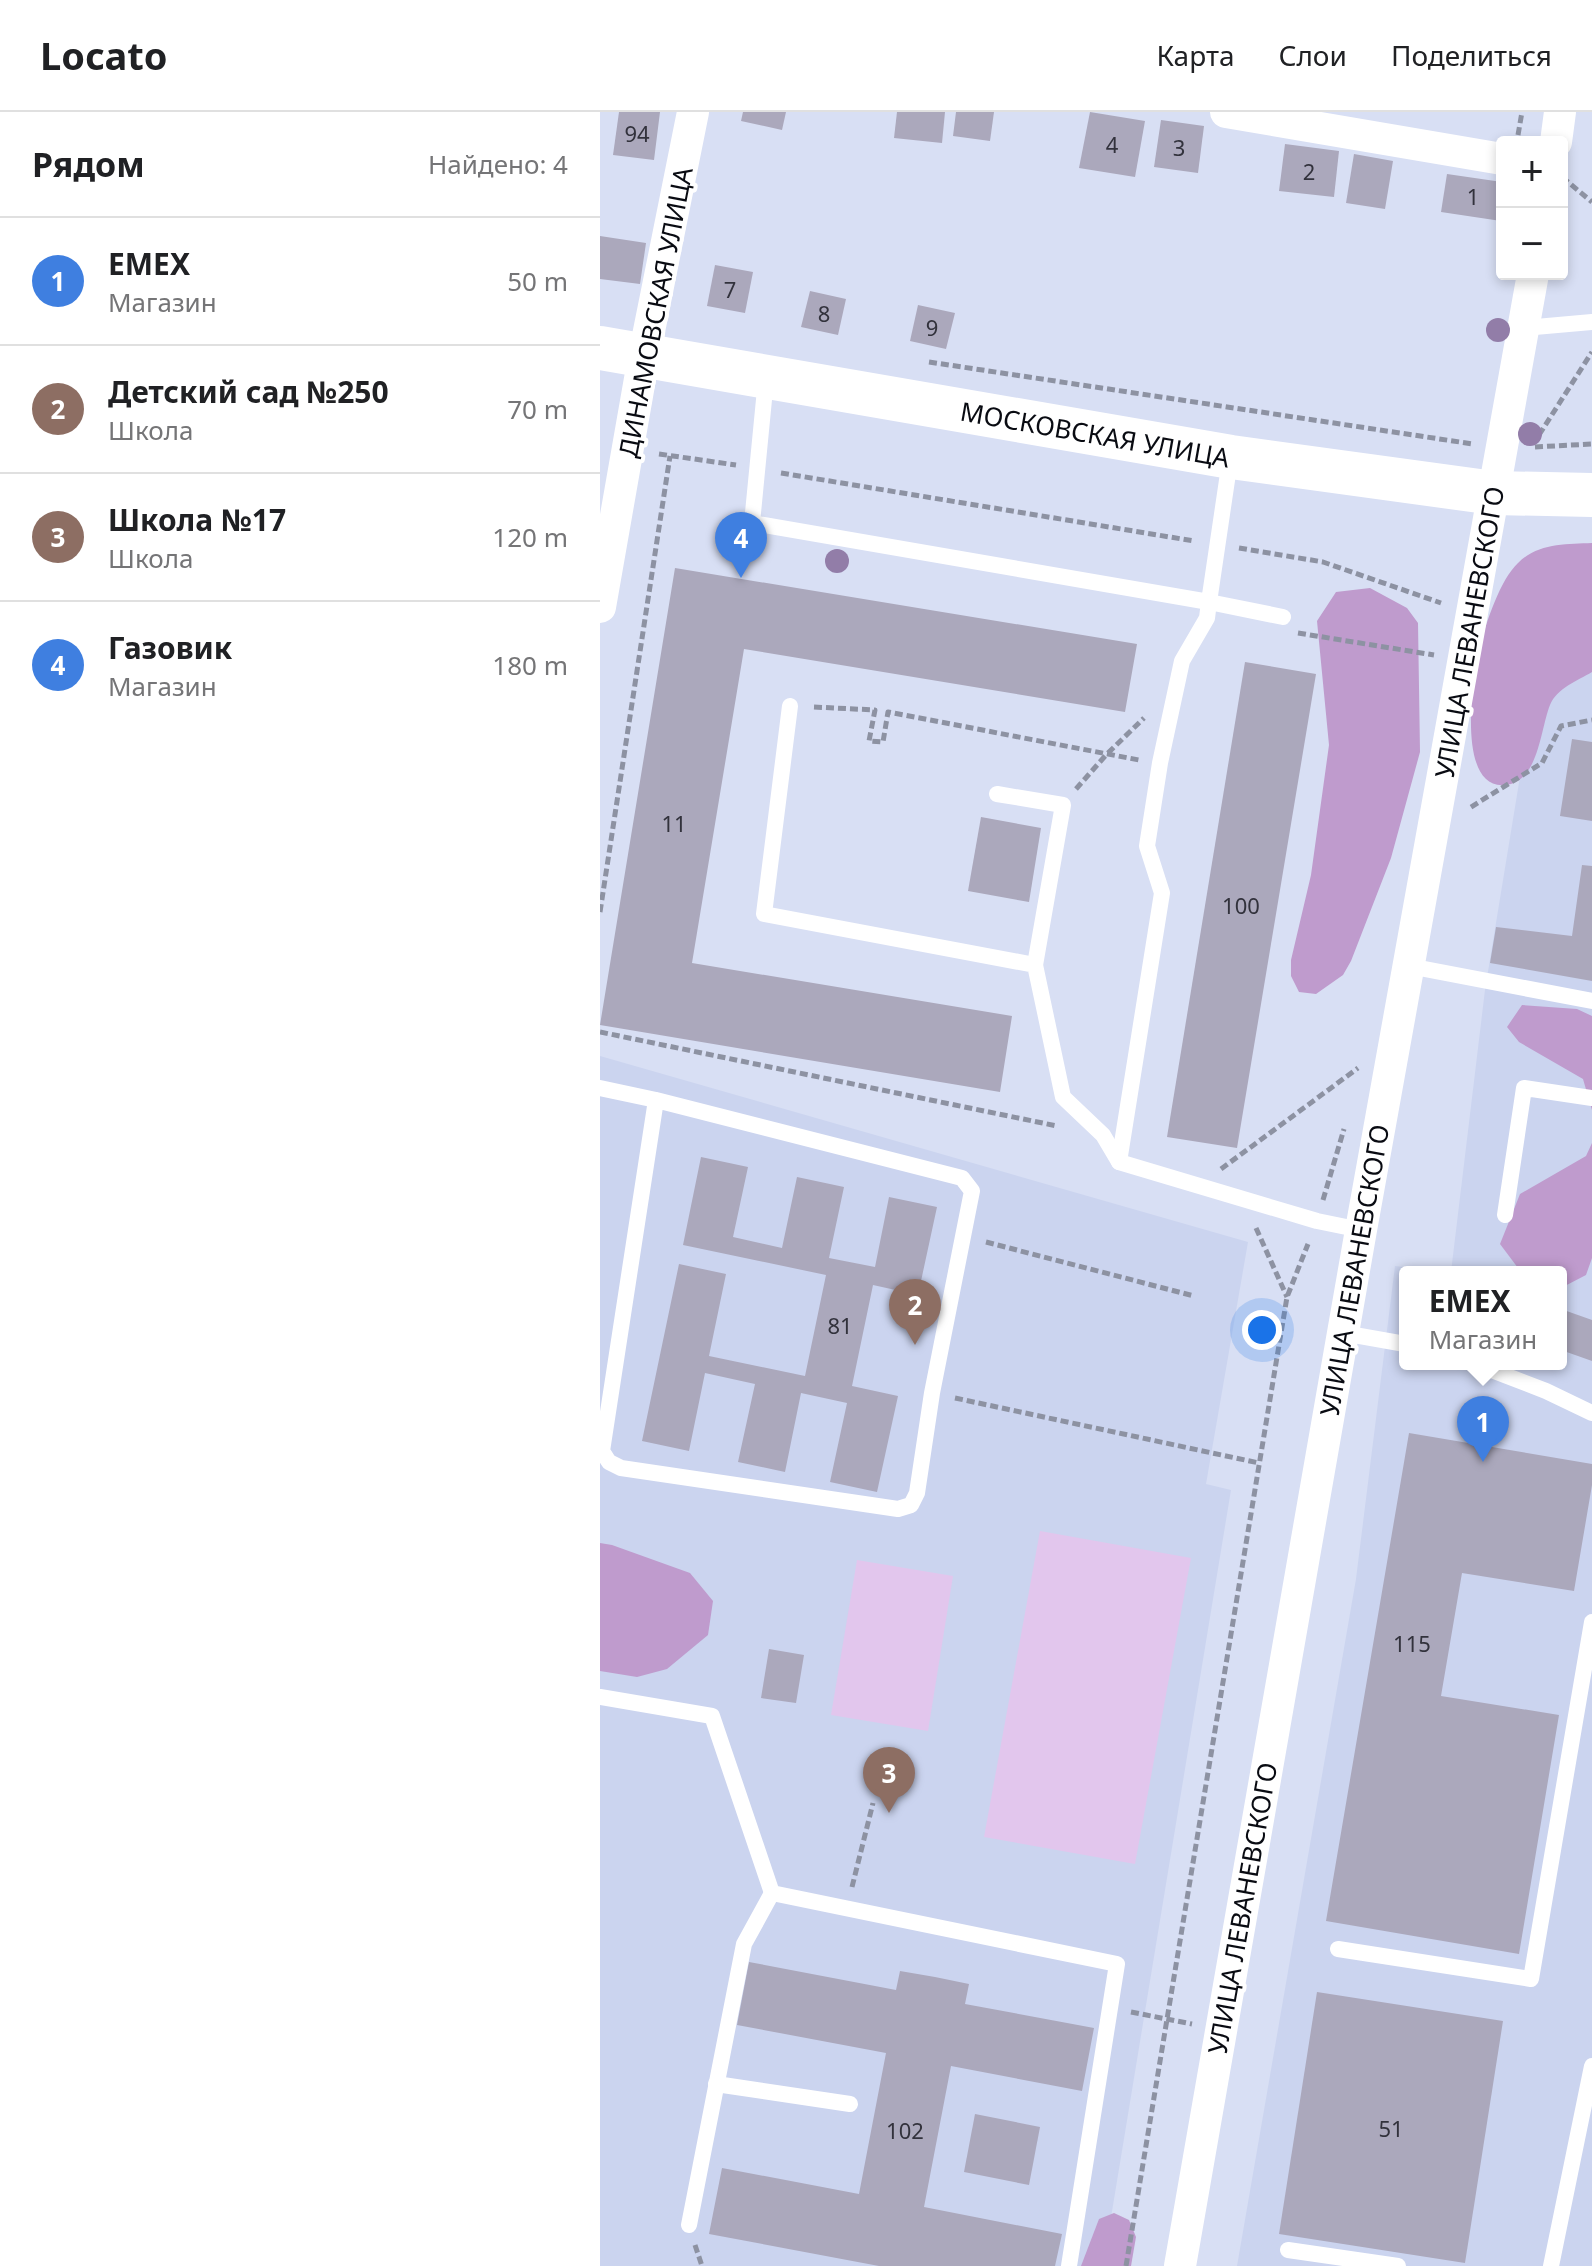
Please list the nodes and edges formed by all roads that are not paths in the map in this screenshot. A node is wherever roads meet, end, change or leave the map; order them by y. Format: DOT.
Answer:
graph roads {
  1 [pos="693,112"];
  2 [pos="1226,112"];
  3 [pos="1560,112"];
  4 [pos="1557,136"];
  5 [pos="1496,158"];
  6 [pos="1532,280"];
  7 [pos="1592,322"];
  8 [pos="1523,328"];
  9 [pos="600,348"];
  10 [pos="644,356"];
  11 [pos="766,378"];
  12 [pos="1231,457"];
  13 [pos="1494,493"];
  14 [pos="1592,495"];
  15 [pos="1209,602"];
  16 [pos="600,607"];
  17 [pos="1284,624"];
  18 [pos="790,706"];
  19 [pos="997,794"];
  20 [pos="1035,965"];
  21 [pos="1409,966"];
  22 [pos="1592,1001"];
  23 [pos="600,1088"];
  24 [pos="1592,1098"];
  25 [pos="656,1100"];
  26 [pos="1119,1162"];
  27 [pos="1505,1215"];
  28 [pos="1361,1230"];
  29 [pos="1343,1333"];
  30 [pos="1399,1343"];
  31 [pos="1492,1370"];
  32 [pos="1592,1413"];
  33 [pos="1592,1622"];
  34 [pos="600,1697"];
  35 [pos="772,1893"];
  36 [pos="1338,1949"];
  37 [pos="1592,2066"];
  38 [pos="716,2084"];
  39 [pos="850,2104"];
  40 [pos="689,2225"];
  41 [pos="1288,2250"];
  42 [pos="1069,2266"];
  43 [pos="1180,2266"];
  44 [pos="1398,2266"];
  45 [pos="1551,2266"];
  1 -- 10 [label="street, ДИНАМОВСКАЯ УЛИЦА"];
  2 -- 5 [label="street"];
  3 -- 4 [label="street"];
  6 -- 8 [label="street, УЛИЦА ЛЕВАНЕВСКОГО"];
  7 -- 8 [label="lane"];
  8 -- 13 [label="street, УЛИЦА ЛЕВАНЕВСКОГО"];
  9 -- 10 [label="street, МОСКОВСКАЯ УЛИЦА"];
  10 -- 11 [label="street, МОСКОВСКАЯ УЛИЦА"];
  10 -- 16 [label="street, ДИНАМОВСКАЯ УЛИЦА"];
  11 -- 12 [label="street, МОСКОВСКАЯ УЛИЦА"];
  11 -- 15 [label="lane"];
  12 -- 13 [label="street, МОСКОВСКАЯ УЛИЦА"];
  12 -- 15 [label="lane"];
  13 -- 14 [label="street, МОСКОВСКАЯ УЛИЦА"];
  13 -- 21 [label="street, УЛИЦА ЛЕВАНЕВСКОГО"];
  15 -- 17 [label="lane"];
  15 -- 26 [label="lane"];
  18 -- 20 [label="lane"];
  19 -- 20 [label="lane"];
  20 -- 26 [label="lane"];
  21 -- 22 [label="lane"];
  21 -- 28 [label="street, УЛИЦА ЛЕВАНЕВСКОГО"];
  23 -- 25 [label="lane"];
  24 -- 27 [label="lane"];
  25 -- 25 [label="lane"];
  26 -- 28 [label="lane"];
  28 -- 29 [label="street, УЛИЦА ЛЕВАНЕВСКОГО"];
  29 -- 30 [label="lane"];
  29 -- 43 [label="street, УЛИЦА ЛЕВАНЕВСКОГО"];
  31 -- 32 [label="lane"];
  33 -- 36 [label="lane"];
  34 -- 35 [label="lane"];
  35 -- 38 [label="lane"];
  35 -- 42 [label="lane"];
  37 -- 45 [label="lane"];
  38 -- 39 [label="lane"];
  38 -- 40 [label="lane"];
  41 -- 44 [label="lane"];
}
